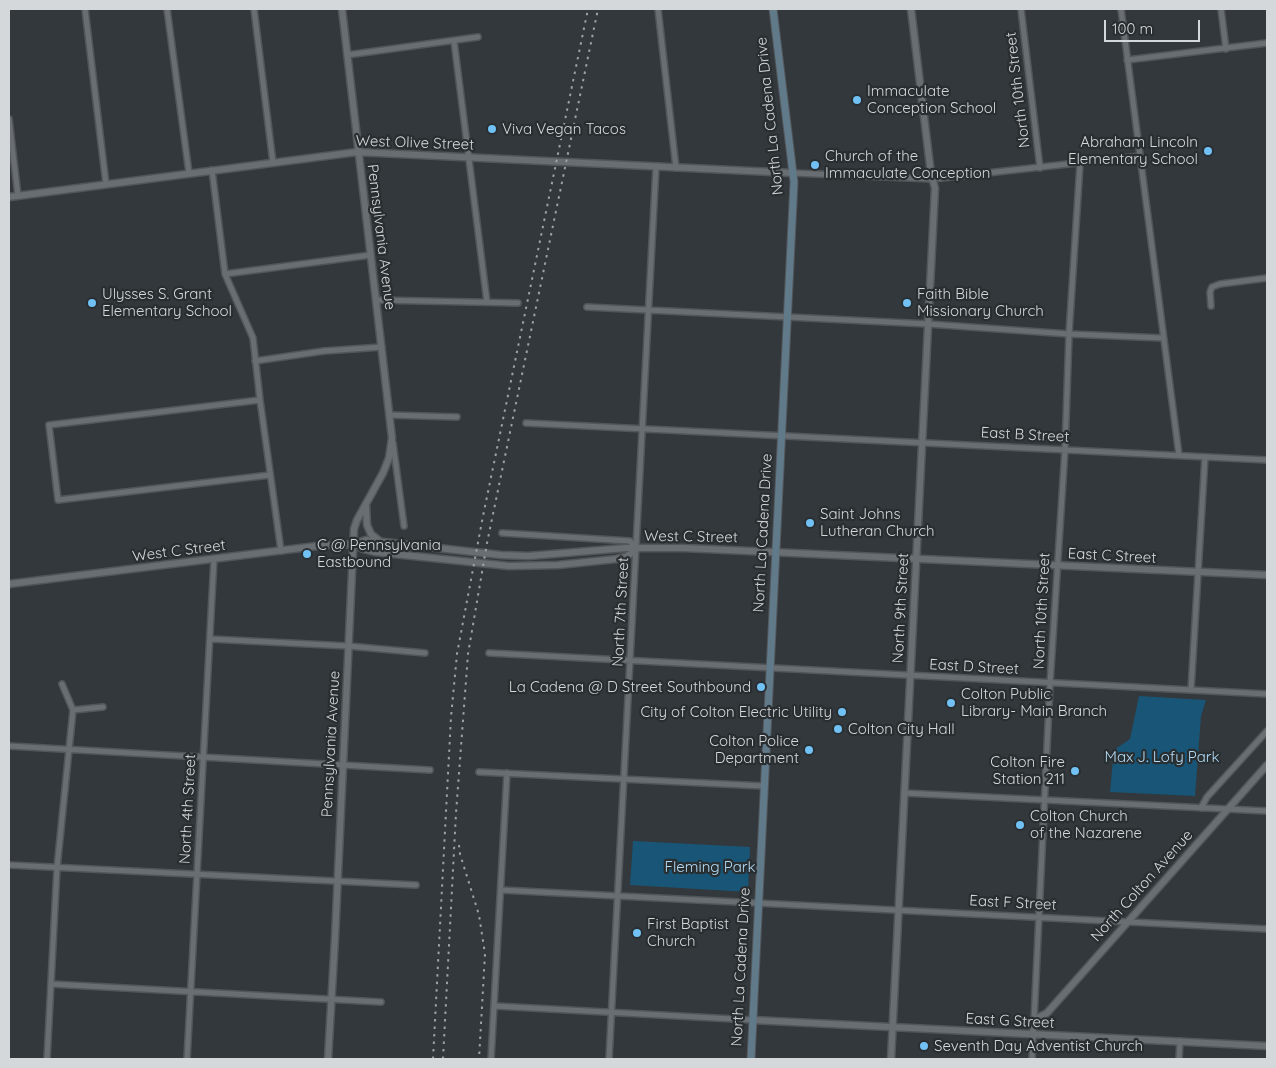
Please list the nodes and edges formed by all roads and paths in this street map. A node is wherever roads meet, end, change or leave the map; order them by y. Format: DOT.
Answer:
graph roads {
  1 [pos="85,9"];
  2 [pos="167,9"];
  3 [pos="254,9"];
  4 [pos="342,9"];
  5 [pos="658,9"];
  6 [pos="773,9"];
  7 [pos="911,9"];
  8 [pos="1021,9"];
  9 [pos="1121,9"];
  10 [pos="1221,9"];
  11 [pos="478,38"];
  12 [pos="454,41"];
  13 [pos="1267,43"];
  14 [pos="1226,49"];
  15 [pos="347,55"];
  16 [pos="1128,60"];
  17 [pos="9,118"];
  18 [pos="358,152"];
  19 [pos="1140,156"];
  20 [pos="469,158"];
  21 [pos="272,164"];
  22 [pos="1080,164"];
  23 [pos="656,167"];
  24 [pos="676,168"];
  25 [pos="1040,168"];
  26 [pos="212,170"];
  27 [pos="189,172"];
  28 [pos="793,173"];
  29 [pos="933,179"];
  30 [pos="106,184"];
  31 [pos="18,196"];
  32 [pos="9,197"];
  33 [pos="371,256"];
  34 [pos="225,274"];
  35 [pos="1267,278"];
  36 [pos="376,300"];
  37 [pos="487,302"];
  38 [pos="518,303"];
  39 [pos="1211,306"];
  40 [pos="586,307"];
  41 [pos="649,311"];
  42 [pos="788,318"];
  43 [pos="928,324"];
  44 [pos="1069,334"];
  45 [pos="1163,338"];
  46 [pos="382,347"];
  47 [pos="255,361"];
  48 [pos="260,400"];
  49 [pos="389,415"];
  50 [pos="457,417"];
  51 [pos="526,422"];
  52 [pos="643,428"];
  53 [pos="782,435"];
  54 [pos="392,438"];
  55 [pos="922,442"];
  56 [pos="1065,449"];
  57 [pos="1178,455"];
  58 [pos="1205,457"];
  59 [pos="1267,460"];
  60 [pos="270,475"];
  61 [pos="366,503"];
  62 [pos="404,526"];
  63 [pos="502,533"];
  64 [pos="381,542"];
  65 [pos="353,544"];
  66 [pos="636,549"];
  67 [pos="281,551"];
  68 [pos="776,552"];
  69 [pos="916,558"];
  70 [pos="214,559"];
  71 [pos="1058,565"];
  72 [pos="1198,572"];
  73 [pos="1267,575"];
  74 [pos="9,584"];
  75 [pos="210,639"];
  76 [pos="348,646"];
  77 [pos="425,653"];
  78 [pos="489,654"];
  79 [pos="631,662"];
  80 [pos="770,669"];
  81 [pos="910,676"];
  82 [pos="62,684"];
  83 [pos="1050,684"];
  84 [pos="1191,690"];
  85 [pos="1267,694"];
  86 [pos="103,707"];
  87 [pos="73,710"];
  88 [pos="1267,731"];
  89 [pos="9,746"];
  90 [pos="69,748"];
  91 [pos="203,758"];
  92 [pos="342,765"];
  93 [pos="1267,765"];
  94 [pos="430,770"];
  95 [pos="479,772"];
  96 [pos="507,773"];
  97 [pos="624,780"];
  98 [pos="764,786"];
  99 [pos="904,793"];
  100 [pos="1045,800"];
  101 [pos="1201,808"];
  102 [pos="1228,809"];
  103 [pos="1267,811"];
  104 [pos="9,865"];
  105 [pos="57,868"];
  106 [pos="197,875"];
  107 [pos="338,881"];
  108 [pos="416,885"];
  109 [pos="501,890"];
  110 [pos="619,896"];
  111 [pos="758,903"];
  112 [pos="898,910"];
  113 [pos="1039,917"];
  114 [pos="1127,922"];
  115 [pos="1267,929"];
  116 [pos="51,984"];
  117 [pos="190,992"];
  118 [pos="332,1000"];
  119 [pos="381,1002"];
  120 [pos="495,1006"];
  121 [pos="612,1012"];
  122 [pos="752,1020"];
  123 [pos="1034,1020"];
  124 [pos="892,1026"];
  125 [pos="1033,1035"];
  126 [pos="1180,1041"];
  127 [pos="1267,1046"];
  128 [pos="47,1059"];
  129 [pos="187,1059"];
  130 [pos="328,1059"];
  131 [pos="492,1059"];
  132 [pos="609,1059"];
  133 [pos="750,1059"];
  134 [pos="891,1059"];
  135 [pos="1032,1059"];
  136 [pos="1179,1059"];
  1 -- 30 [label="street"];
  2 -- 27 [label="street"];
  3 -- 21 [label="street"];
  4 -- 15 [label="street, Pennsylvania Avenue"];
  5 -- 24 [label="street"];
  6 -- 28 [label="main road, North La Cadena Drive"];
  7 -- 29 [label="street, North 9th Street"];
  8 -- 25 [label="street, North 10th Street"];
  9 -- 16 [label="street"];
  10 -- 14 [label="street"];
  11 -- 12 [label="street"];
  12 -- 15 [label="street"];
  12 -- 20 [label="street"];
  13 -- 14 [label="street"];
  14 -- 16 [label="street"];
  15 -- 18 [label="street, Pennsylvania Avenue"];
  16 -- 19 [label="street"];
  17 -- 31 [label="street"];
  18 -- 20 [label="street, West Olive Street"];
  18 -- 21 [label="street, West Olive Street"];
  18 -- 33 [label="street, Pennsylvania Avenue"];
  19 -- 22 [label="street"];
  19 -- 45 [label="street"];
  20 -- 23 [label="street, West Olive Street"];
  20 -- 37 [label="street"];
  21 -- 26 [label="street, West Olive Street"];
  22 -- 25 [label="street"];
  22 -- 44 [label="street, North 10th Street"];
  23 -- 24 [label="street, West Olive Street"];
  23 -- 41 [label="street, North 7th Street"];
  24 -- 28 [label="street, West Olive Street"];
  25 -- 29 [label="street"];
  26 -- 27 [label="street, West Olive Street"];
  26 -- 34 [label="street"];
  27 -- 30 [label="street, West Olive Street"];
  28 -- 29 [label="street"];
  28 -- 42 [label="main road, North La Cadena Drive"];
  29 -- 43 [label="street, North 9th Street"];
  30 -- 31 [label="street, West Olive Street"];
  31 -- 32 [label="street, West Olive Street"];
  33 -- 34 [label="street"];
  33 -- 36 [label="street, Pennsylvania Avenue"];
  34 -- 47 [label="street"];
  35 -- 39 [label="street"];
  36 -- 37 [label="street"];
  36 -- 46 [label="street, Pennsylvania Avenue"];
  37 -- 38 [label="street"];
  40 -- 41 [label="street"];
  41 -- 42 [label="street"];
  41 -- 52 [label="street, North 7th Street"];
  42 -- 43 [label="street"];
  42 -- 53 [label="main road, North La Cadena Drive"];
  43 -- 44 [label="street"];
  43 -- 55 [label="street, North 9th Street"];
  44 -- 45 [label="street"];
  44 -- 56 [label="street, North 10th Street"];
  45 -- 57 [label="street"];
  46 -- 47 [label="street"];
  46 -- 49 [label="street, Pennsylvania Avenue"];
  47 -- 48 [label="street"];
  48 -- 60 [label="street"];
  48 -- 60 [label="street"];
  49 -- 50 [label="street"];
  49 -- 54 [label="street, Pennsylvania Avenue"];
  51 -- 52 [label="street, East B Street"];
  52 -- 53 [label="street, East B Street"];
  52 -- 66 [label="street, North 7th Street"];
  53 -- 55 [label="street, East B Street"];
  53 -- 68 [label="main road, North La Cadena Drive"];
  54 -- 61 [label="street, Pennsylvania Avenue"];
  54 -- 62 [label="street, Pennsylvania Avenue"];
  55 -- 56 [label="street, East B Street"];
  55 -- 69 [label="street, North 9th Street"];
  56 -- 57 [label="street, East B Street"];
  56 -- 71 [label="street, North 10th Street"];
  57 -- 58 [label="street, East B Street"];
  58 -- 59 [label="street, East B Street"];
  58 -- 72 [label="street"];
  60 -- 67 [label="street"];
  61 -- 64 [label="street"];
  61 -- 65 [label="street, Pennsylvania Avenue"];
  63 -- 66 [label="street"];
  64 -- 65 [label="street, West C Street"];
  64 -- 66 [label="street, West C Street"];
  65 -- 66 [label="street, West C Street"];
  65 -- 67 [label="street, West C Street"];
  65 -- 76 [label="street, Pennsylvania Avenue"];
  66 -- 68 [label="street, West C Street"];
  66 -- 79 [label="street, North 7th Street"];
  67 -- 70 [label="street, West C Street"];
  68 -- 69 [label="street, East C Street"];
  68 -- 80 [label="main road, North La Cadena Drive"];
  69 -- 71 [label="street, East C Street"];
  69 -- 81 [label="street, North 9th Street"];
  70 -- 74 [label="street, West C Street"];
  70 -- 75 [label="street, North 4th Street"];
  71 -- 72 [label="street, East C Street"];
  71 -- 83 [label="street, North 10th Street"];
  72 -- 73 [label="street, East C Street"];
  72 -- 84 [label="street"];
  75 -- 76 [label="street"];
  75 -- 91 [label="street, North 4th Street"];
  76 -- 77 [label="street"];
  76 -- 92 [label="street, Pennsylvania Avenue"];
  78 -- 79 [label="street, East D Street"];
  79 -- 80 [label="street, East D Street"];
  79 -- 97 [label="street, North 7th Street"];
  80 -- 81 [label="street, East D Street"];
  80 -- 98 [label="main road, North La Cadena Drive"];
  81 -- 83 [label="street, East D Street"];
  81 -- 99 [label="street, North 9th Street"];
  82 -- 87 [label="street"];
  83 -- 84 [label="street, East D Street"];
  83 -- 100 [label="street, North 10th Street"];
  84 -- 85 [label="street, East D Street"];
  86 -- 87 [label="street"];
  87 -- 90 [label="street"];
  88 -- 101 [label="street"];
  89 -- 90 [label="street"];
  90 -- 91 [label="street"];
  90 -- 105 [label="street"];
  91 -- 92 [label="street"];
  91 -- 106 [label="street, North 4th Street"];
  92 -- 94 [label="street"];
  92 -- 107 [label="street, Pennsylvania Avenue"];
  93 -- 102 [label="street, North Colton Avenue"];
  95 -- 96 [label="street"];
  96 -- 97 [label="street"];
  96 -- 109 [label="street"];
  97 -- 98 [label="street"];
  97 -- 110 [label="street, North 7th Street"];
  98 -- 111 [label="main road, North La Cadena Drive"];
  99 -- 100 [label="street"];
  99 -- 112 [label="street, North 9th Street"];
  100 -- 101 [label="street"];
  100 -- 113 [label="street, North 10th Street"];
  101 -- 102 [label="street"];
  102 -- 103 [label="street"];
  102 -- 114 [label="street, North Colton Avenue"];
  104 -- 105 [label="street"];
  105 -- 106 [label="street"];
  105 -- 116 [label="street"];
  106 -- 107 [label="street"];
  106 -- 117 [label="street, North 4th Street"];
  107 -- 108 [label="street"];
  107 -- 118 [label="street, Pennsylvania Avenue"];
  109 -- 110 [label="street, East F Street"];
  109 -- 120 [label="street"];
  110 -- 111 [label="street, East F Street"];
  110 -- 121 [label="street, North 7th Street"];
  111 -- 112 [label="street, East F Street"];
  111 -- 122 [label="main road, North La Cadena Drive"];
  112 -- 113 [label="street, East F Street"];
  112 -- 124 [label="street, North 9th Street"];
  113 -- 114 [label="street, East F Street"];
  113 -- 123 [label="street, North 10th Street"];
  114 -- 115 [label="street, East F Street"];
  114 -- 123 [label="street, North Colton Avenue"];
  116 -- 117 [label="street"];
  116 -- 128 [label="street"];
  117 -- 118 [label="street"];
  117 -- 129 [label="street, North 4th Street"];
  118 -- 119 [label="street"];
  118 -- 130 [label="street, Pennsylvania Avenue"];
  120 -- 121 [label="street"];
  120 -- 131 [label="street"];
  121 -- 122 [label="street"];
  121 -- 132 [label="street, North 7th Street"];
  122 -- 124 [label="street, East G Street"];
  122 -- 133 [label="main road, North La Cadena Drive"];
  123 -- 125 [label="street, North 10th Street"];
  124 -- 125 [label="street, East G Street"];
  124 -- 134 [label="street, North 9th Street"];
  125 -- 126 [label="street, East G Street"];
  125 -- 135 [label="street, North 10th Street"];
  126 -- 127 [label="street, East G Street"];
  126 -- 136 [label="street"];
}
